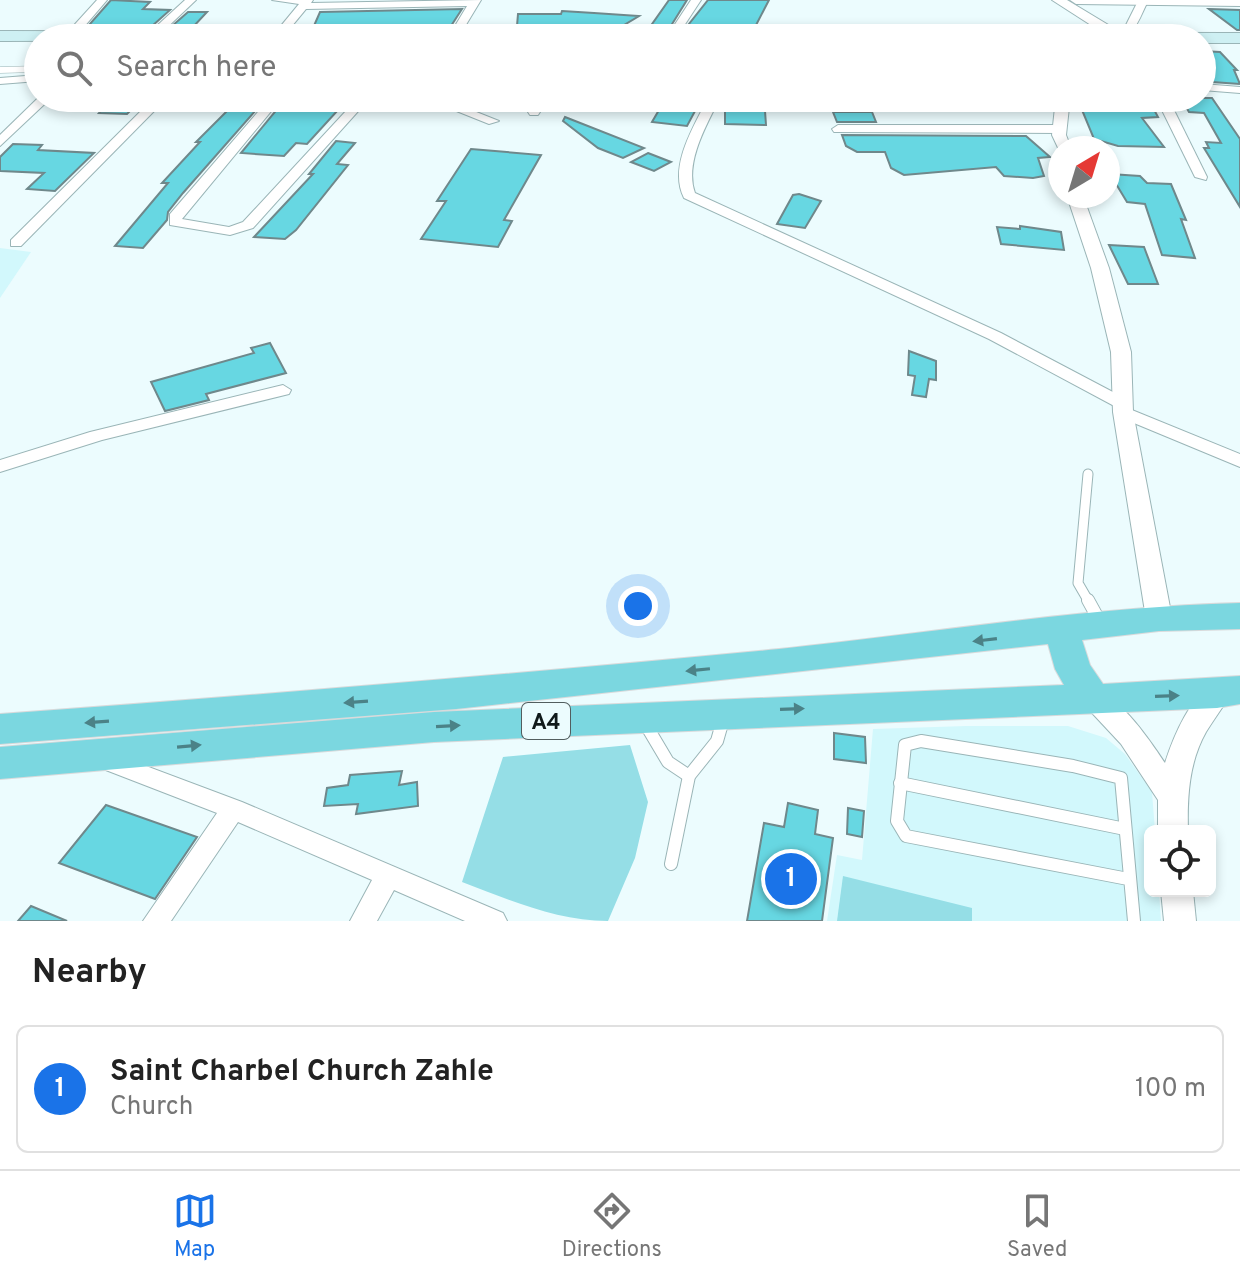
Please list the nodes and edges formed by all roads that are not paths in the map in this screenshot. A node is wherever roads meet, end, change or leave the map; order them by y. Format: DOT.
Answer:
graph roads {
  1 [pos="102,0"];
  2 [pos="191,0"];
  3 [pos="277,0"];
  4 [pos="696,0"];
  5 [pos="1058,0"];
  6 [pos="1076,0"];
  7 [pos="474,2"];
  8 [pos="1182,2"];
  9 [pos="1240,2"];
  10 [pos="306,3"];
  11 [pos="1142,3"];
  12 [pos="83,24"];
  13 [pos="165,24"];
  14 [pos="287,24"];
  15 [pos="461,24"];
  16 [pos="680,24"];
  17 [pos="1098,24"];
  18 [pos="1132,24"];
  19 [pos="0,36"];
  20 [pos="24,36"];
  21 [pos="1216,38"];
  22 [pos="1240,38"];
  23 [pos="24,69"];
  24 [pos="0,70"];
  25 [pos="24,79"];
  26 [pos="0,81"];
  27 [pos="1216,88"];
  28 [pos="1240,90"];
  29 [pos="31,112"];
  30 [pos="147,112"];
  31 [pos="264,112"];
  32 [pos="351,112"];
  33 [pos="468,112"];
  34 [pos="708,112"];
  35 [pos="1061,112"];
  36 [pos="1169,112"];
  37 [pos="493,121"];
  38 [pos="838,129"];
  39 [pos="1059,129"];
  40 [pos="1060,136"];
  41 [pos="0,142"];
  42 [pos="1201,177"];
  43 [pos="1079,208"];
  44 [pos="16,243"];
  45 [pos="283,390"];
  46 [pos="1123,408"];
  47 [pos="1240,461"];
  48 [pos="0,466"];
  49 [pos="1088,474"];
  50 [pos="1159,618"];
  51 [pos="1237,619"];
  52 [pos="1102,626"];
  53 [pos="1062,631"];
  54 [pos="1228,692"];
  55 [pos="1093,699"];
  56 [pos="726,712"];
  57 [pos="642,716"];
  58 [pos="0,729"];
  59 [pos="92,755"];
  60 [pos="0,763"];
  61 [pos="689,776"];
  62 [pos="900,783"];
  63 [pos="1171,795"];
  64 [pos="233,809"];
  65 [pos="1173,825"];
  66 [pos="1125,829"];
  67 [pos="671,864"];
  68 [pos="389,874"];
  69 [pos="1128,879"];
  70 [pos="1178,897"];
  71 [pos="156,921"];
  72 [pos="363,921"];
  73 [pos="494,921"];
  74 [pos="1134,921"];
  75 [pos="1180,921"];
  1 -- 12 [label="street"];
  2 -- 13 [label="street"];
  3 -- 10 [label="street"];
  4 -- 16 [label="street"];
  5 -- 17 [label="street"];
  6 -- 11 [label="street"];
  7 -- 10 [label="street"];
  7 -- 15 [label="street"];
  8 -- 9 [label="street"];
  8 -- 11 [label="street"];
  10 -- 14 [label="street"];
  11 -- 18 [label="street"];
  19 -- 20 [label="main road"];
  21 -- 22 [label="main road"];
  23 -- 24 [label="lane"];
  25 -- 26 [label="street"];
  27 -- 28 [label="street"];
  29 -- 41 [label="street"];
  30 -- 44 [label="street"];
  31 -- 32 [label="street"];
  33 -- 37 [label="street"];
  34 -- 46 [label="street"];
  35 -- 39 [label="street"];
  36 -- 42 [label="street"];
  38 -- 39 [label="street"];
  39 -- 40 [label="street"];
  43 -- 46 [label="street"];
  45 -- 48 [label="street"];
  46 -- 47 [label="street"];
  46 -- 50 [label="street"];
  49 -- 52 [label="lane"];
  50 -- 51 [label="highway, A4"];
  50 -- 52 [label="highway, A4"];
  52 -- 53 [label="highway, A4"];
  53 -- 55 [label="highway"];
  53 -- 58 [label="highway, A4, one-way"];
  55 -- 54 [label="highway, A4, one-way"];
  54 -- 63 [label="street"];
  56 -- 55 [label="highway, A4, one-way"];
  55 -- 63 [label="street"];
  56 -- 57 [label="highway, A4"];
  56 -- 61 [label="lane"];
  59 -- 57 [label="highway, A4, one-way"];
  57 -- 61 [label="lane"];
  59 -- 60 [label="highway, A4"];
  59 -- 64 [label="street"];
  61 -- 67 [label="lane"];
  62 -- 66 [label="lane"];
  62 -- 66 [label="lane"];
  62 -- 69 [label="lane"];
  63 -- 65 [label="street"];
  64 -- 68 [label="street"];
  64 -- 71 [label="street"];
  66 -- 69 [label="lane"];
  68 -- 72 [label="street"];
  68 -- 73 [label="street"];
  69 -- 74 [label="lane"];
  70 -- 75 [label="street"];
}
